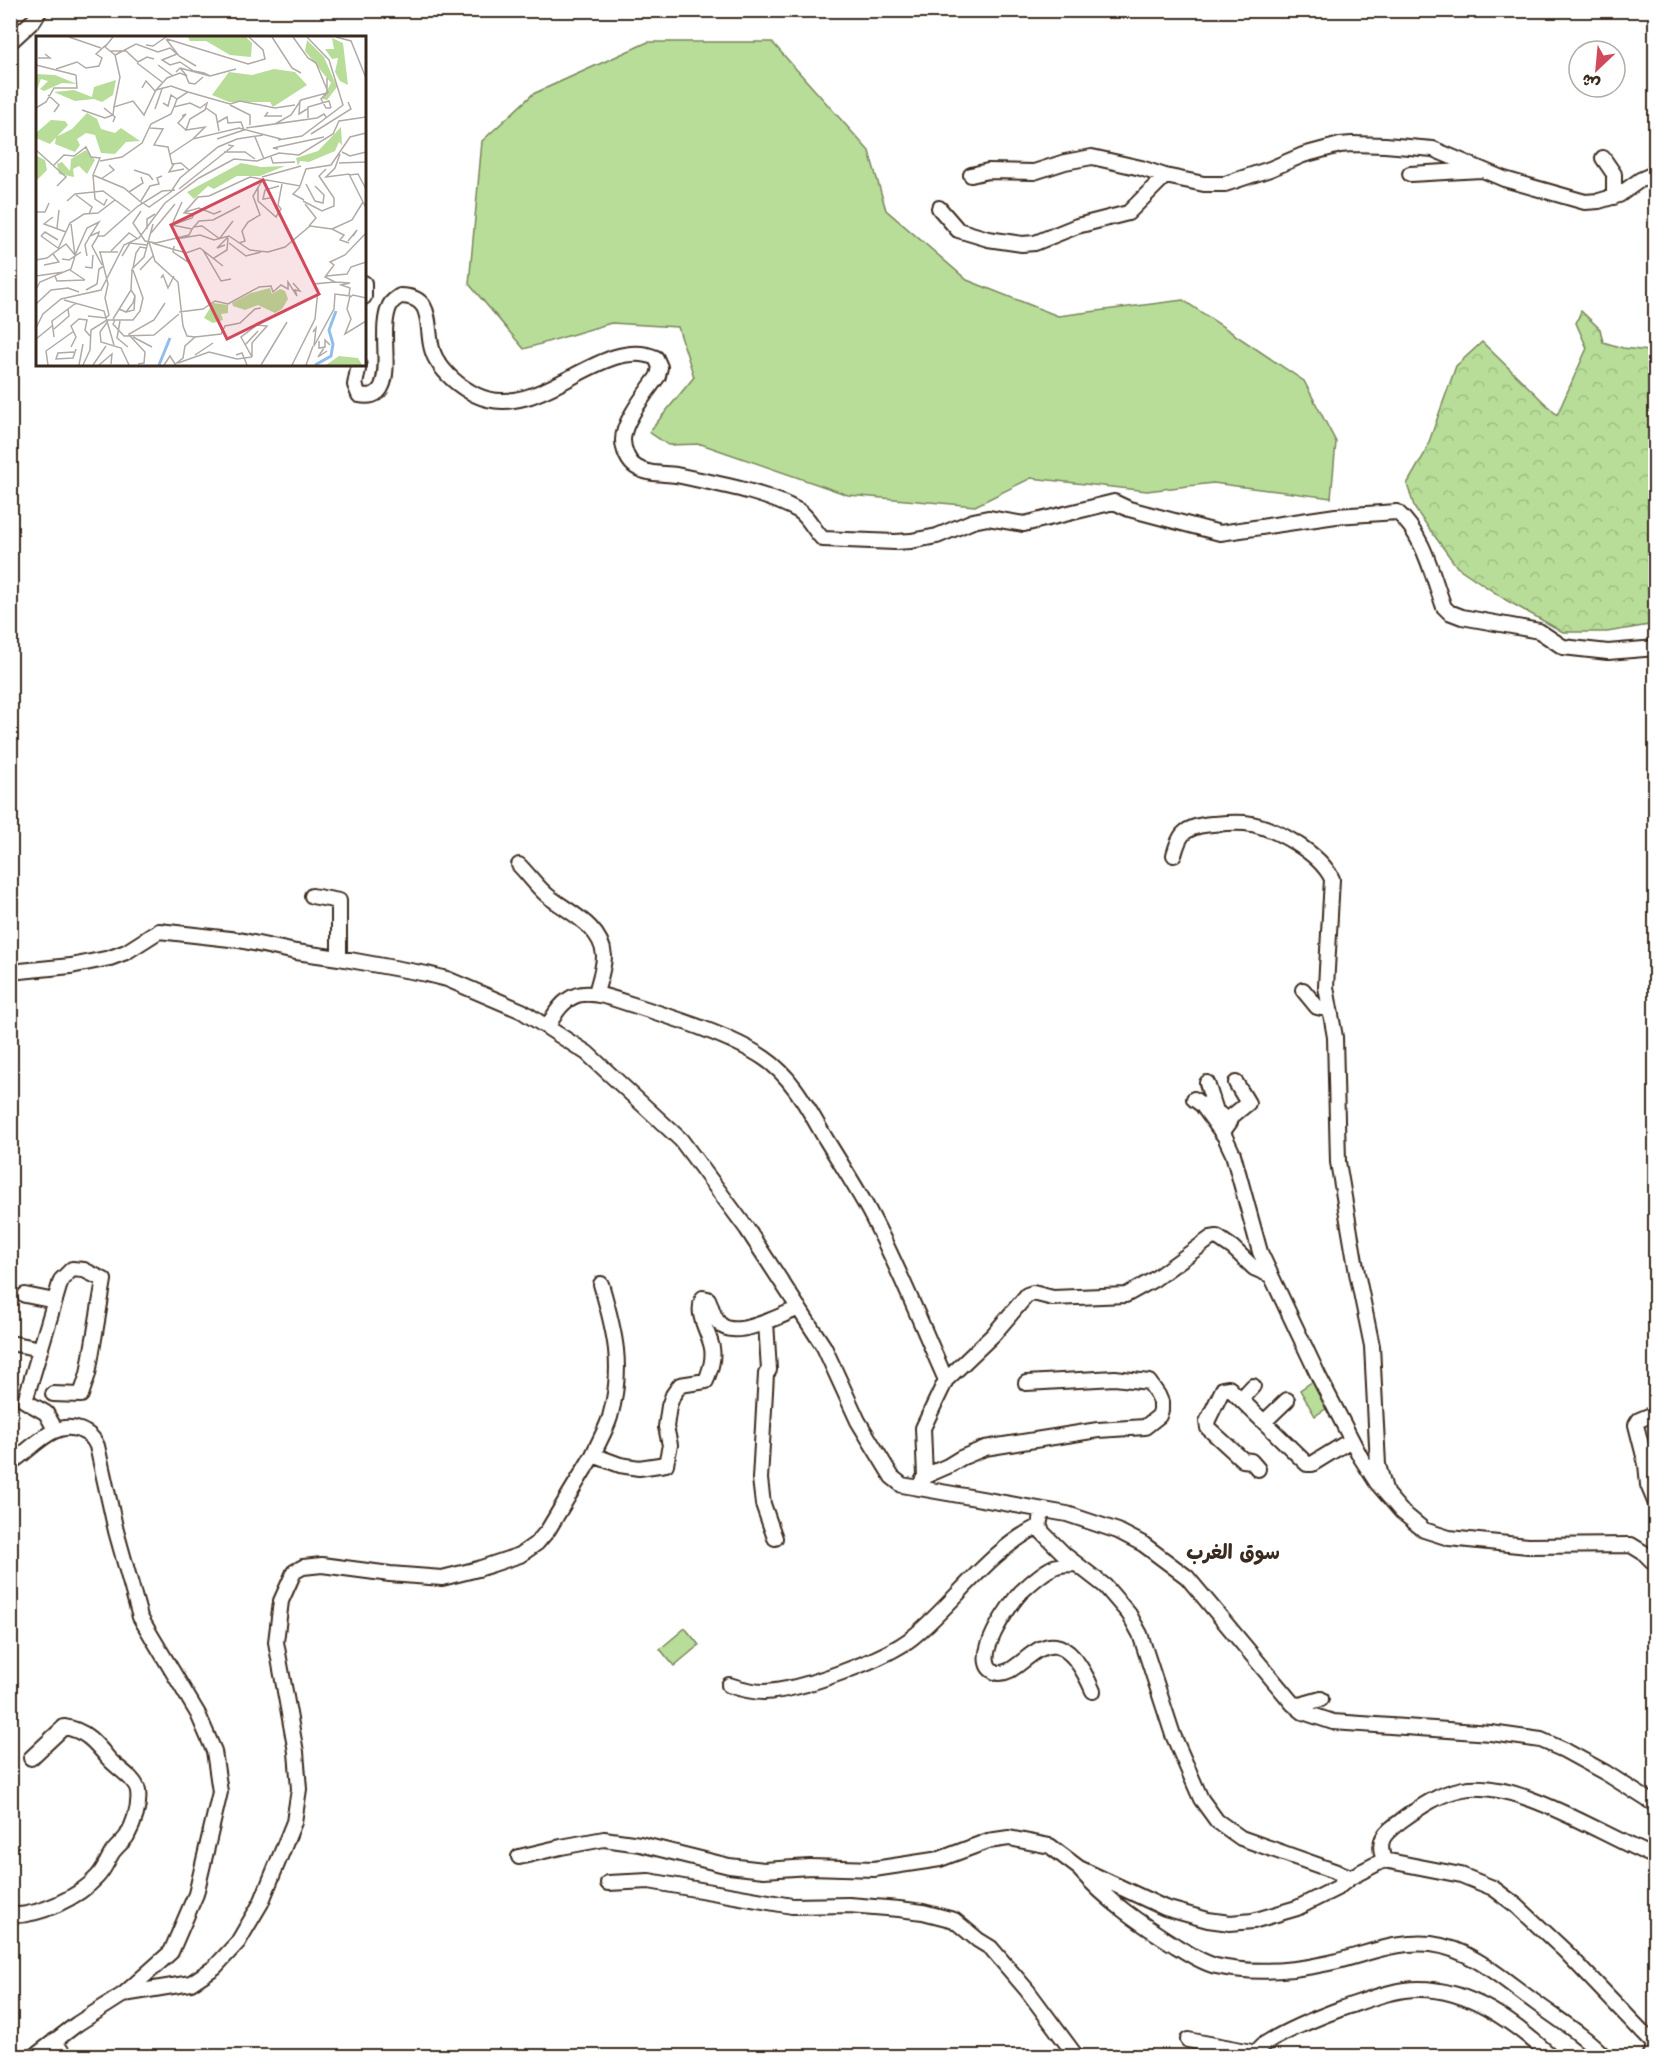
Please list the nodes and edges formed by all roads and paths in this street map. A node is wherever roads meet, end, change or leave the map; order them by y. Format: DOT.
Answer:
graph roads {
  1 [pos="40,10"];
  2 [pos="10,42"];
  3 [pos="1603,158"];
  4 [pos="1483,170"];
  5 [pos="1656,173"];
  6 [pos="1410,174"];
  7 [pos="972,176"];
  8 [pos="1165,176"];
  9 [pos="1614,197"];
  10 [pos="939,208"];
  11 [pos="359,366"];
  12 [pos="1656,648"];
  13 [pos="1174,855"];
  14 [pos="519,865"];
  15 [pos="312,896"];
  16 [pos="339,958"];
  17 [pos="10,972"];
  18 [pos="1303,990"];
  19 [pos="596,993"];
  20 [pos="1326,1010"];
  21 [pos="548,1027"];
  22 [pos="1207,1083"];
  23 [pos="1236,1083"];
  24 [pos="1194,1099"];
  25 [pos="1231,1117"];
  26 [pos="1222,1133"];
  27 [pos="1270,1275"];
  28 [pos="601,1284"];
  29 [pos="39,1289"];
  30 [pos="25,1295"];
  31 [pos="56,1298"];
  32 [pos="799,1308"];
  33 [pos="766,1322"];
  34 [pos="10,1343"];
  35 [pos="41,1349"];
  36 [pos="946,1380"];
  37 [pos="1026,1383"];
  38 [pos="1253,1386"];
  39 [pos="53,1394"];
  40 [pos="1241,1399"];
  41 [pos="1287,1400"];
  42 [pos="1656,1413"];
  43 [pos="1264,1422"];
  44 [pos="55,1429"];
  45 [pos="1352,1440"];
  46 [pos="593,1455"];
  47 [pos="10,1463"];
  48 [pos="1258,1469"];
  49 [pos="922,1482"];
  50 [pos="1386,1492"];
  51 [pos="1656,1504"];
  52 [pos="1042,1510"];
  53 [pos="1039,1526"];
  54 [pos="775,1538"];
  55 [pos="1077,1564"];
  56 [pos="1656,1565"];
  57 [pos="729,1685"];
  58 [pos="1092,1691"];
  59 [pos="1321,1699"];
  60 [pos="1293,1704"];
  61 [pos="31,1758"];
  62 [pos="1656,1805"];
  63 [pos="519,1857"];
  64 [pos="1656,1857"];
  65 [pos="1384,1860"];
  66 [pos="1079,1868"];
  67 [pos="1351,1877"];
  68 [pos="608,1883"];
  69 [pos="10,1915"];
  70 [pos="124,1994"];
  71 [pos="1188,2040"];
  72 [pos="54,2042"];
  73 [pos="1653,2048"];
  74 [pos="1257,2055"];
  75 [pos="35,2056"];
  76 [pos="65,2056"];
  77 [pos="1076,2056"];
  78 [pos="1551,2056"];
  79 [pos="1604,2056"];
  1 -- 2 [label="street"];
  3 -- 9 [label="street"];
  4 -- 6 [label="street"];
  4 -- 8 [label="street"];
  4 -- 9 [label="street"];
  5 -- 9 [label="street"];
  7 -- 8 [label="street"];
  8 -- 10 [label="street"];
  11 -- 12 [label="street"];
  13 -- 50 [label="street"];
  14 -- 19 [label="street"];
  15 -- 16 [label="street"];
  16 -- 17 [label="street"];
  16 -- 21 [label="street"];
  18 -- 20 [label="street"];
  19 -- 21 [label="street"];
  19 -- 36 [label="street"];
  21 -- 32 [label="street"];
  22 -- 25 [label="street"];
  23 -- 25 [label="street"];
  24 -- 26 [label="street"];
  25 -- 26 [label="street"];
  26 -- 27 [label="street"];
  27 -- 36 [label="street"];
  27 -- 45 [label="street"];
  28 -- 46 [label="street"];
  29 -- 31 [label="street"];
  30 -- 31 [label="street"];
  31 -- 35 [label="street"];
  31 -- 39 [label="street"];
  32 -- 33 [label="street"];
  32 -- 49 [label="street"];
  33 -- 46 [label="street"];
  33 -- 54 [label="street"];
  34 -- 35 [label="street"];
  35 -- 44 [label="street"];
  36 -- 49 [label="street"];
  37 -- 49 [label="street"];
  38 -- 40 [label="street"];
  40 -- 43 [label="street"];
  40 -- 48 [label="street"];
  41 -- 43 [label="street"];
  42 -- 51 [label="street"];
  43 -- 45 [label="street"];
  44 -- 47 [label="street"];
  44 -- 70 [label="street"];
  45 -- 50 [label="street"];
  46 -- 70 [label="street"];
  49 -- 52 [label="street"];
  50 -- 56 [label="street"];
  52 -- 53 [label="street"];
  52 -- 60 [label="street"];
  53 -- 55 [label="street"];
  53 -- 57 [label="street"];
  55 -- 58 [label="street"];
  55 -- 67 [label="street"];
  59 -- 60 [label="street"];
  60 -- 62 [label="street"];
  61 -- 69 [label="street"];
  63 -- 66 [label="street"];
  64 -- 65 [label="street"];
  65 -- 67 [label="street"];
  65 -- 73 [label="street"];
  66 -- 67 [label="street"];
  66 -- 79 [label="street"];
  68 -- 77 [label="street"];
  70 -- 72 [label="street"];
  71 -- 74 [label="street"];
  72 -- 75 [label="street"];
  72 -- 76 [label="street"];
  74 -- 78 [label="street"];
}
